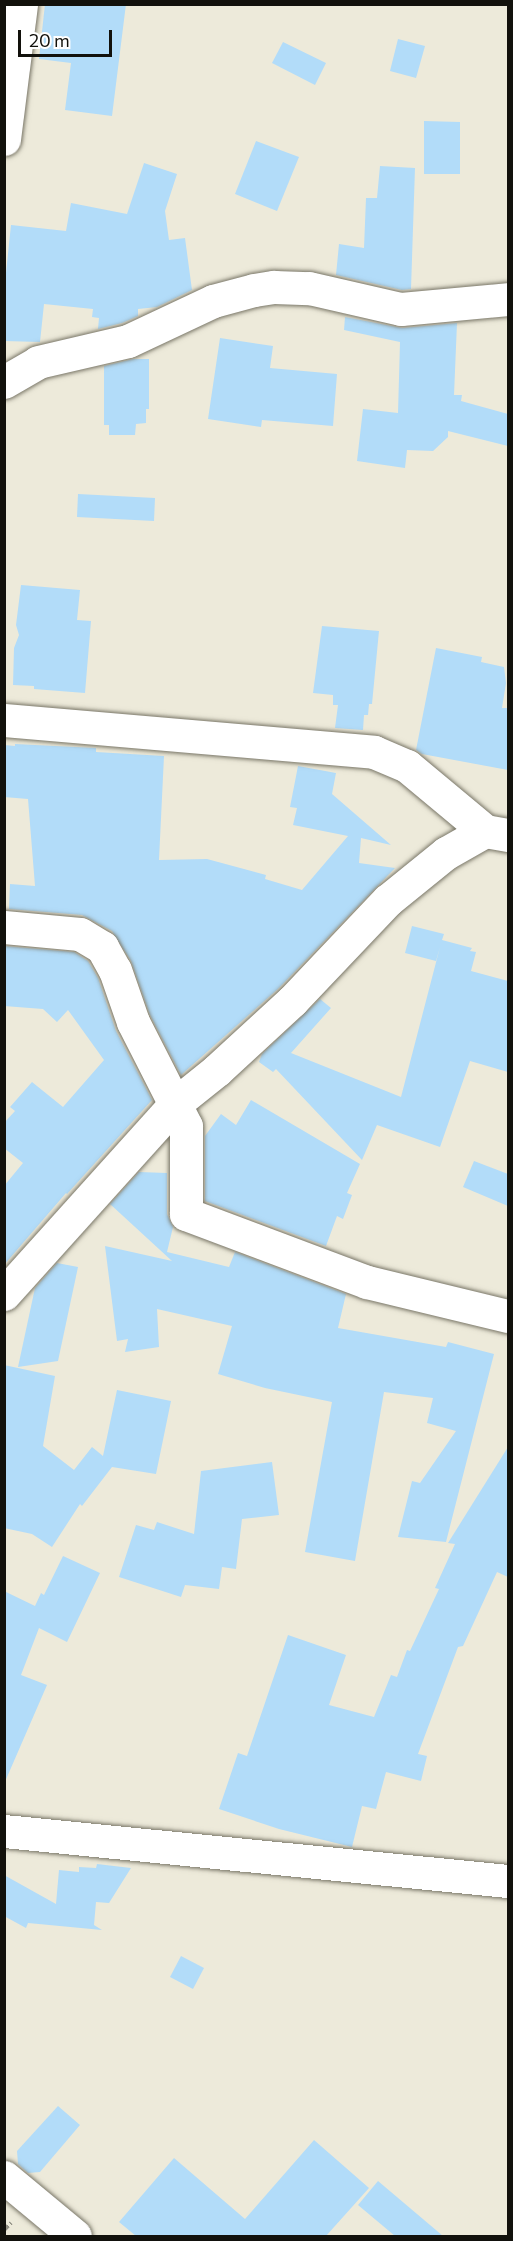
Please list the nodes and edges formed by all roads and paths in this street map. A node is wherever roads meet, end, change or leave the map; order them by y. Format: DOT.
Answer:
graph roads {
  1 [pos="21,4"];
  2 [pos="4,138"];
  3 [pos="508,299"];
  4 [pos="4,382"];
  5 [pos="4,720"];
  6 [pos="497,833"];
  7 [pos="4,927"];
  8 [pos="176,1103"];
  9 [pos="4,1294"];
  10 [pos="508,1316"];
  11 [pos="4,1831"];
  12 [pos="508,1881"];
  13 [pos="4,2177"];
  14 [pos="75,2236"];
  1 -- 2 [label="street"];
  3 -- 4 [label="street"];
  5 -- 6 [label="street"];
  6 -- 8 [label="street"];
  7 -- 8 [label="street"];
  8 -- 9 [label="street"];
  8 -- 10 [label="street"];
  11 -- 12 [label="street"];
  13 -- 14 [label="street"];
}
